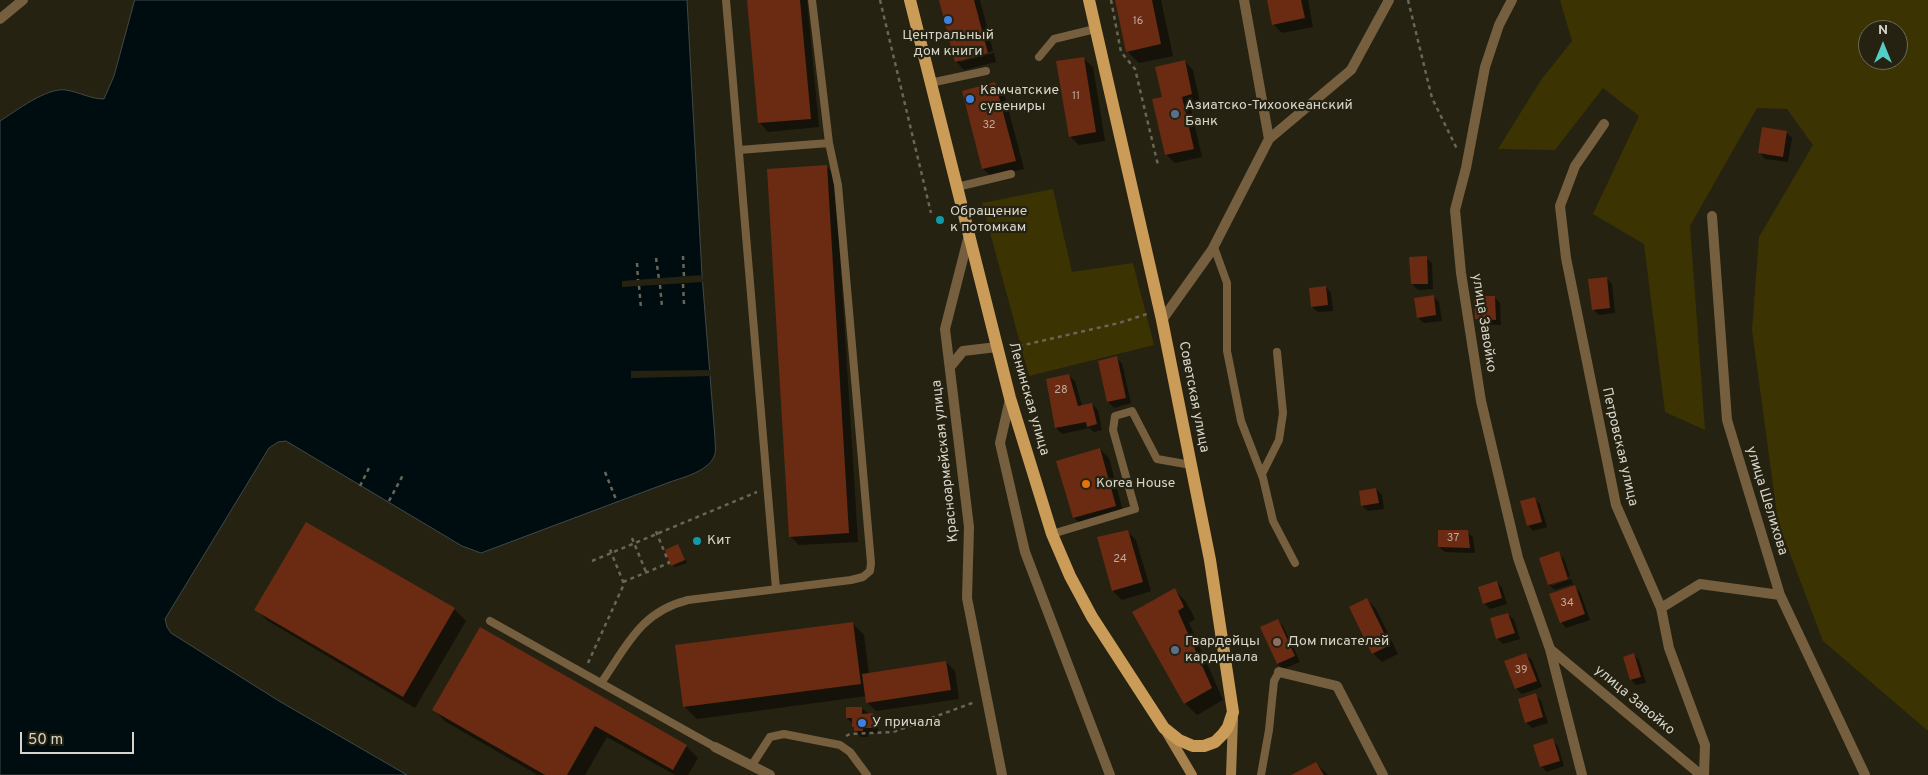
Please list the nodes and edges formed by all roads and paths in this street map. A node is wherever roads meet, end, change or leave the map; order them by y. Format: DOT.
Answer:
graph roads {
  1 [pos="23,0"];
  2 [pos="726,0"];
  3 [pos="812,0"];
  4 [pos="880,0"];
  5 [pos="910,0"];
  6 [pos="1089,0"];
  7 [pos="1111,0"];
  8 [pos="1244,0"];
  9 [pos="1389,0"];
  10 [pos="1408,0"];
  11 [pos="1512,0"];
  12 [pos="0,19"];
  13 [pos="1095,29"];
  14 [pos="1039,57"];
  15 [pos="986,71"];
  16 [pos="930,83"];
  17 [pos="1604,124"];
  18 [pos="1269,139"];
  19 [pos="830,143"];
  20 [pos="739,150"];
  21 [pos="1158,165"];
  22 [pos="1466,168"];
  23 [pos="1011,174"];
  24 [pos="957,187"];
  25 [pos="930,213"];
  26 [pos="1712,216"];
  27 [pos="969,234"];
  28 [pos="1214,247"];
  29 [pos="683,256"];
  30 [pos="656,258"];
  31 [pos="638,263"];
  32 [pos="684,277"];
  33 [pos="659,279"];
  34 [pos="638,280"];
  35 [pos="683,284"];
  36 [pos="660,285"];
  37 [pos="639,286"];
  38 [pos="684,304"];
  39 [pos="662,307"];
  40 [pos="641,308"];
  41 [pos="1148,314"];
  42 [pos="1162,320"];
  43 [pos="997,347"];
  44 [pos="1011,348"];
  45 [pos="1277,352"];
  46 [pos="950,367"];
  47 [pos="1010,398"];
  48 [pos="1191,465"];
  49 [pos="370,466"];
  50 [pos="605,472"];
  51 [pos="404,473"];
  52 [pos="1262,474"];
  53 [pos="360,486"];
  54 [pos="767,488"];
  55 [pos="389,502"];
  56 [pos="617,502"];
  57 [pos="655,529"];
  58 [pos="1052,534"];
  59 [pos="632,538"];
  60 [pos="609,547"];
  61 [pos="592,561"];
  62 [pos="1295,563"];
  63 [pos="646,572"];
  64 [pos="623,582"];
  65 [pos="776,589"];
  66 [pos="1780,595"];
  67 [pos="1661,608"];
  68 [pos="490,621"];
  69 [pos="1550,649"];
  70 [pos="1279,672"];
  71 [pos="584,673"];
  72 [pos="601,683"];
  73 [pos="986,698"];
  74 [pos="1233,712"];
  75 [pos="1164,728"];
  76 [pos="835,743"];
  77 [pos="715,747"];
  78 [pos="752,765"];
  79 [pos="770,775"];
  80 [pos="867,775"];
  81 [pos="1002,775"];
  82 [pos="1110,775"];
  83 [pos="1192,775"];
  84 [pos="1232,775"];
  85 [pos="1261,775"];
  86 [pos="1383,775"];
  87 [pos="1582,775"];
  88 [pos="1702,775"];
  89 [pos="1865,775"];
  1 -- 12 [label="street"];
  2 -- 20 [label="lane"];
  3 -- 19 [label="lane"];
  4 -- 25 [label="path"];
  5 -- 16 [label="main road, Ленинская улица"];
  6 -- 13 [label="main road, Советская улица"];
  7 -- 21 [label="path"];
  8 -- 18 [label="street"];
  9 -- 18 [label="street"];
  10 -- 22 [label="path"];
  11 -- 22 [label="street, улица Завойко"];
  13 -- 14 [label="lane"];
  13 -- 42 [label="main road, Советская улица"];
  15 -- 16 [label="lane"];
  16 -- 24 [label="main road, Ленинская улица"];
  17 -- 67 [label="street, Петровская улица"];
  18 -- 28 [label="street"];
  19 -- 20 [label="lane"];
  19 -- 65 [label="lane"];
  20 -- 54 [label="lane"];
  22 -- 69 [label="street, улица Завойко"];
  23 -- 24 [label="lane"];
  24 -- 27 [label="main road, Ленинская улица"];
  26 -- 66 [label="street, улица Шелихова"];
  27 -- 43 [label="main road, Ленинская улица"];
  27 -- 46 [label="street, Красноармейская улица"];
  28 -- 42 [label="street"];
  28 -- 52 [label="lane"];
  29 -- 32 [label="path"];
  30 -- 33 [label="path"];
  31 -- 34 [label="path"];
  35 -- 38 [label="path"];
  36 -- 39 [label="path"];
  37 -- 40 [label="path"];
  41 -- 44 [label="path"];
  42 -- 48 [label="main road, Советская улица"];
  43 -- 46 [label="street"];
  43 -- 47 [label="main road, Ленинская улица"];
  45 -- 52 [label="lane"];
  46 -- 73 [label="street, Красноармейская улица"];
  47 -- 58 [label="main road, Ленинская улица"];
  47 -- 82 [label="street"];
  48 -- 58 [label="lane"];
  48 -- 74 [label="main road, Советская улица"];
  49 -- 53 [label="path"];
  50 -- 56 [label="path"];
  51 -- 55 [label="path"];
  52 -- 62 [label="lane"];
  54 -- 61 [label="path"];
  54 -- 65 [label="lane"];
  57 -- 63 [label="path"];
  58 -- 75 [label="main road, Ленинская улица"];
  59 -- 63 [label="path"];
  60 -- 64 [label="path"];
  63 -- 64 [label="path"];
  64 -- 71 [label="path"];
  65 -- 72 [label="lane"];
  66 -- 67 [label="street"];
  66 -- 89 [label="street, улица Шелихова"];
  67 -- 88 [label="street, Петровская улица"];
  68 -- 71 [label="lane"];
  69 -- 87 [label="street, улица Завойко"];
  69 -- 88 [label="street, улица Завойко"];
  70 -- 85 [label="lane"];
  70 -- 86 [label="street"];
  71 -- 72 [label="lane"];
  72 -- 77 [label="lane"];
  73 -- 76 [label="path"];
  73 -- 81 [label="street, Красноармейская улица"];
  74 -- 75 [label="main road"];
  74 -- 84 [label="main road"];
  75 -- 83 [label="main road, Ленинская улица"];
  76 -- 78 [label="lane"];
  76 -- 80 [label="lane"];
  77 -- 78 [label="street"];
  78 -- 79 [label="street"];
}
